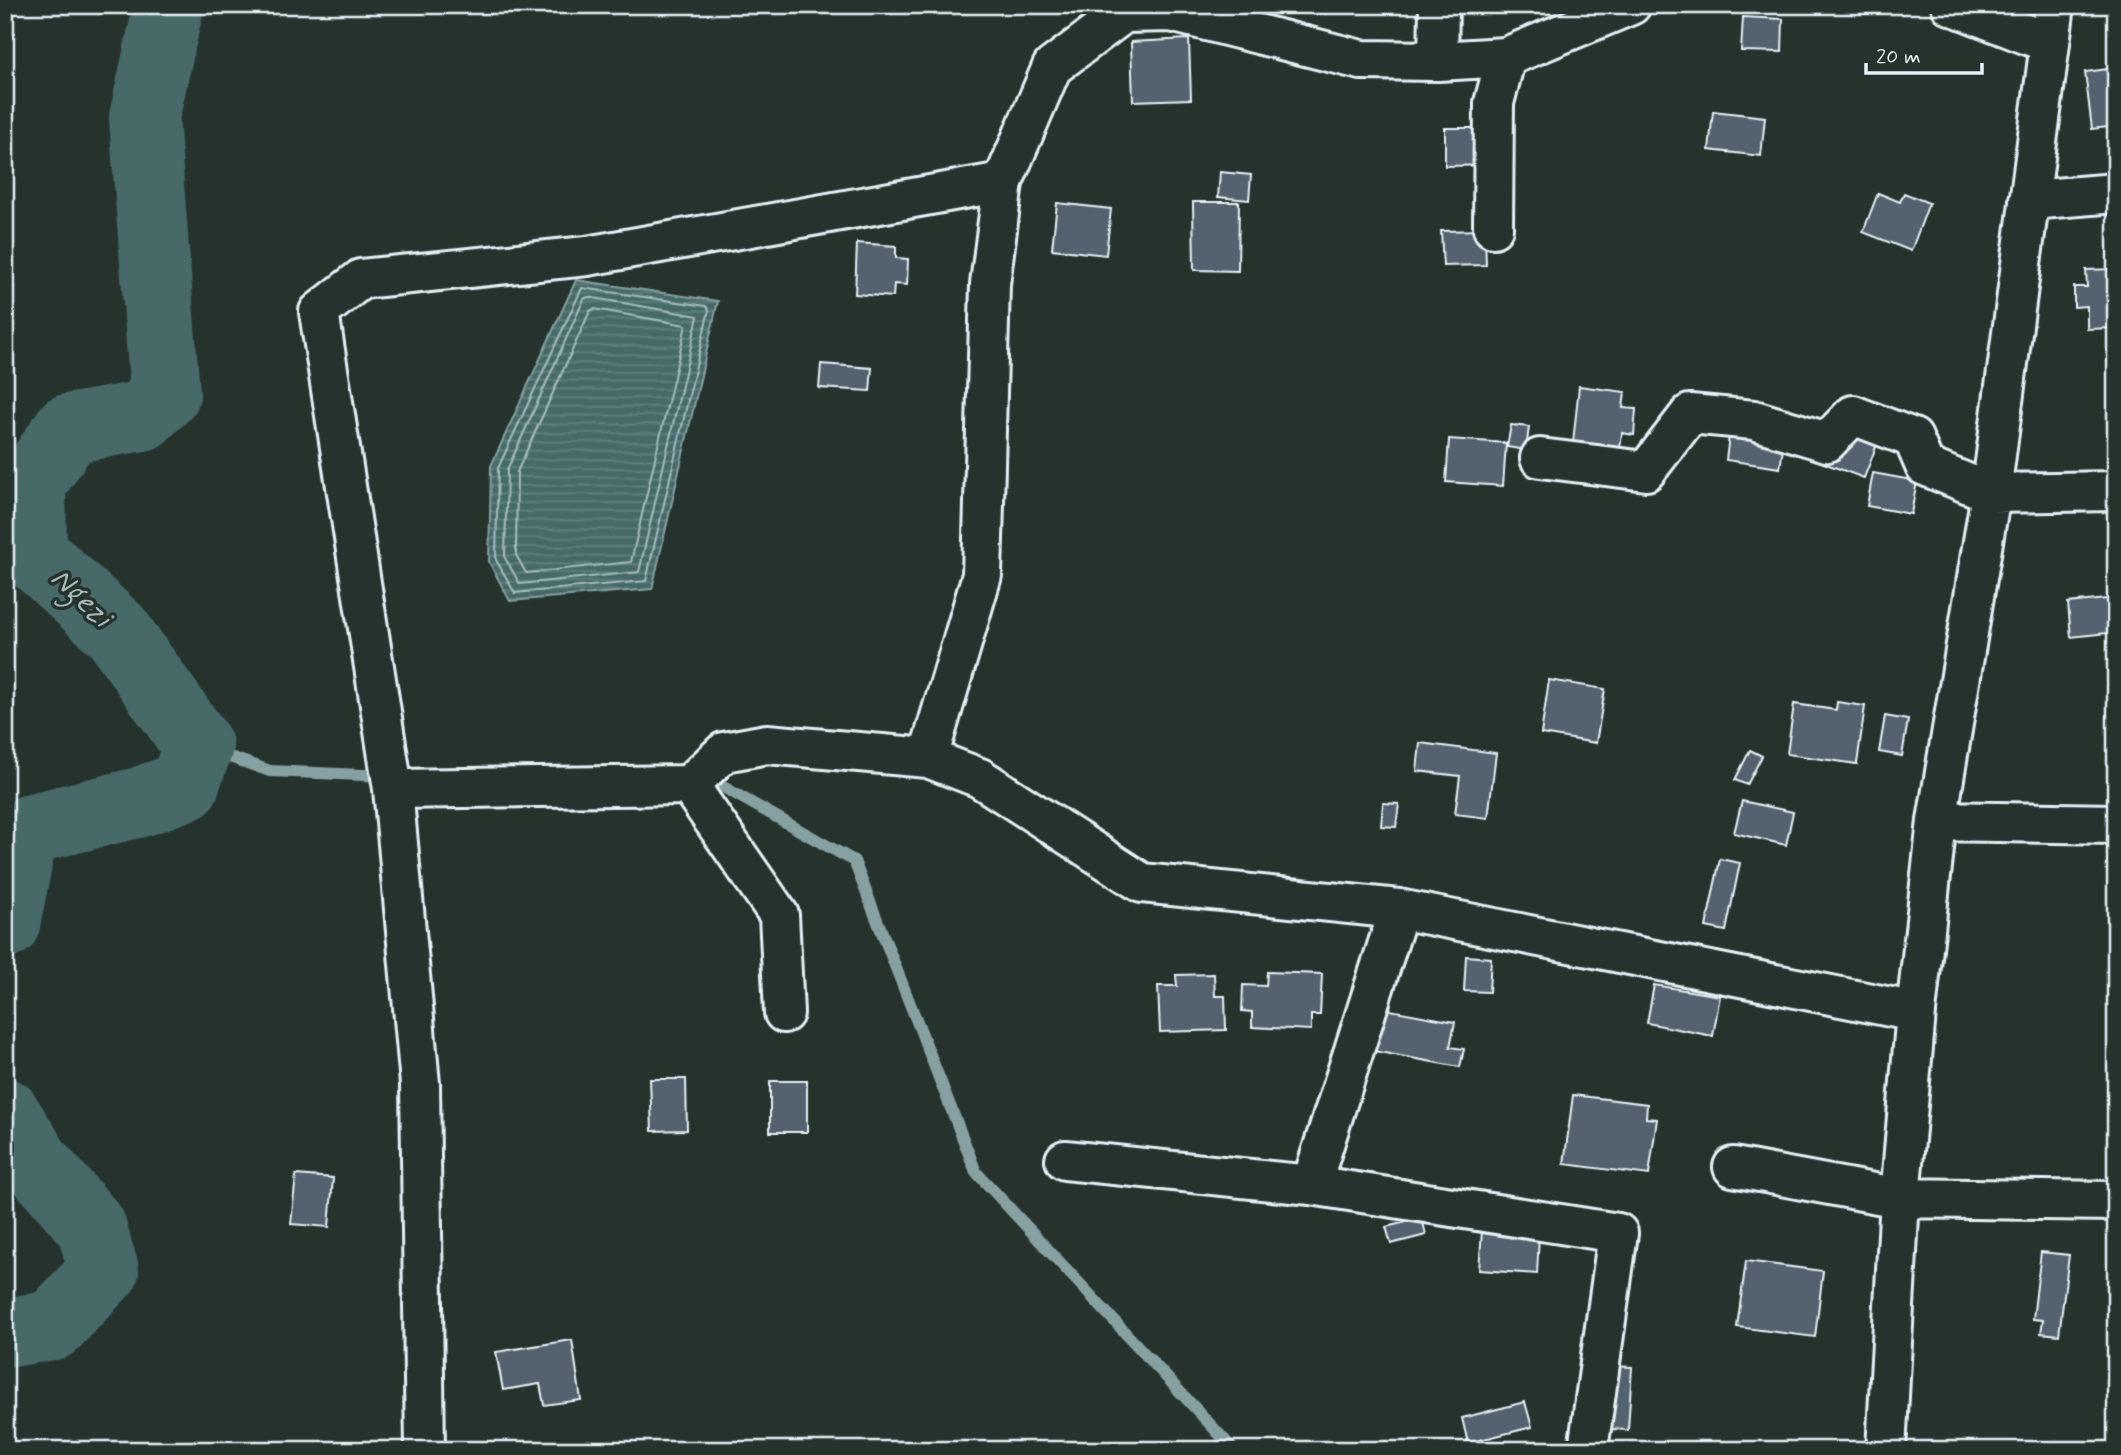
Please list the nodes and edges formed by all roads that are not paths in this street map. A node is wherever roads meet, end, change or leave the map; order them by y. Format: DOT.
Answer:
graph roads {
  1 [pos="1439,5"];
  2 [pos="1631,5"];
  3 [pos="1951,5"];
  4 [pos="2055,5"];
  5 [pos="1121,9"];
  6 [pos="2049,43"];
  7 [pos="1506,57"];
  8 [pos="1438,61"];
  9 [pos="1003,182"];
  10 [pos="2116,193"];
  11 [pos="2029,200"];
  12 [pos="1493,228"];
  13 [pos="1540,458"];
  14 [pos="2116,491"];
  15 [pos="1991,493"];
  16 [pos="928,758"];
  17 [pos="689,785"];
  18 [pos="393,789"];
  19 [pos="1937,821"];
  20 [pos="2116,824"];
  21 [pos="1399,909"];
  22 [pos="1916,1012"];
  23 [pos="784,1013"];
  24 [pos="1065,1160"];
  25 [pos="1733,1167"];
  26 [pos="1311,1185"];
  27 [pos="1900,1198"];
  28 [pos="2116,1201"];
  29 [pos="425,1450"];
  30 [pos="1588,1450"];
  31 [pos="1886,1450"];
  1 -- 8 [label="street"];
  2 -- 7 [label="street"];
  3 -- 6 [label="street"];
  4 -- 6 [label="street"];
  5 -- 8 [label="street"];
  5 -- 9 [label="street"];
  6 -- 11 [label="street"];
  7 -- 8 [label="street"];
  7 -- 12 [label="street"];
  9 -- 16 [label="street"];
  9 -- 18 [label="street"];
  10 -- 11 [label="street"];
  11 -- 15 [label="street"];
  13 -- 15 [label="street"];
  14 -- 15 [label="street"];
  15 -- 19 [label="street"];
  16 -- 17 [label="street"];
  16 -- 21 [label="street"];
  17 -- 18 [label="street"];
  17 -- 23 [label="street"];
  18 -- 29 [label="street"];
  19 -- 20 [label="street"];
  19 -- 22 [label="street"];
  21 -- 22 [label="street"];
  21 -- 26 [label="street"];
  22 -- 27 [label="street"];
  24 -- 26 [label="street"];
  25 -- 27 [label="street"];
  26 -- 30 [label="street"];
  27 -- 28 [label="street"];
  27 -- 31 [label="street"];
}
